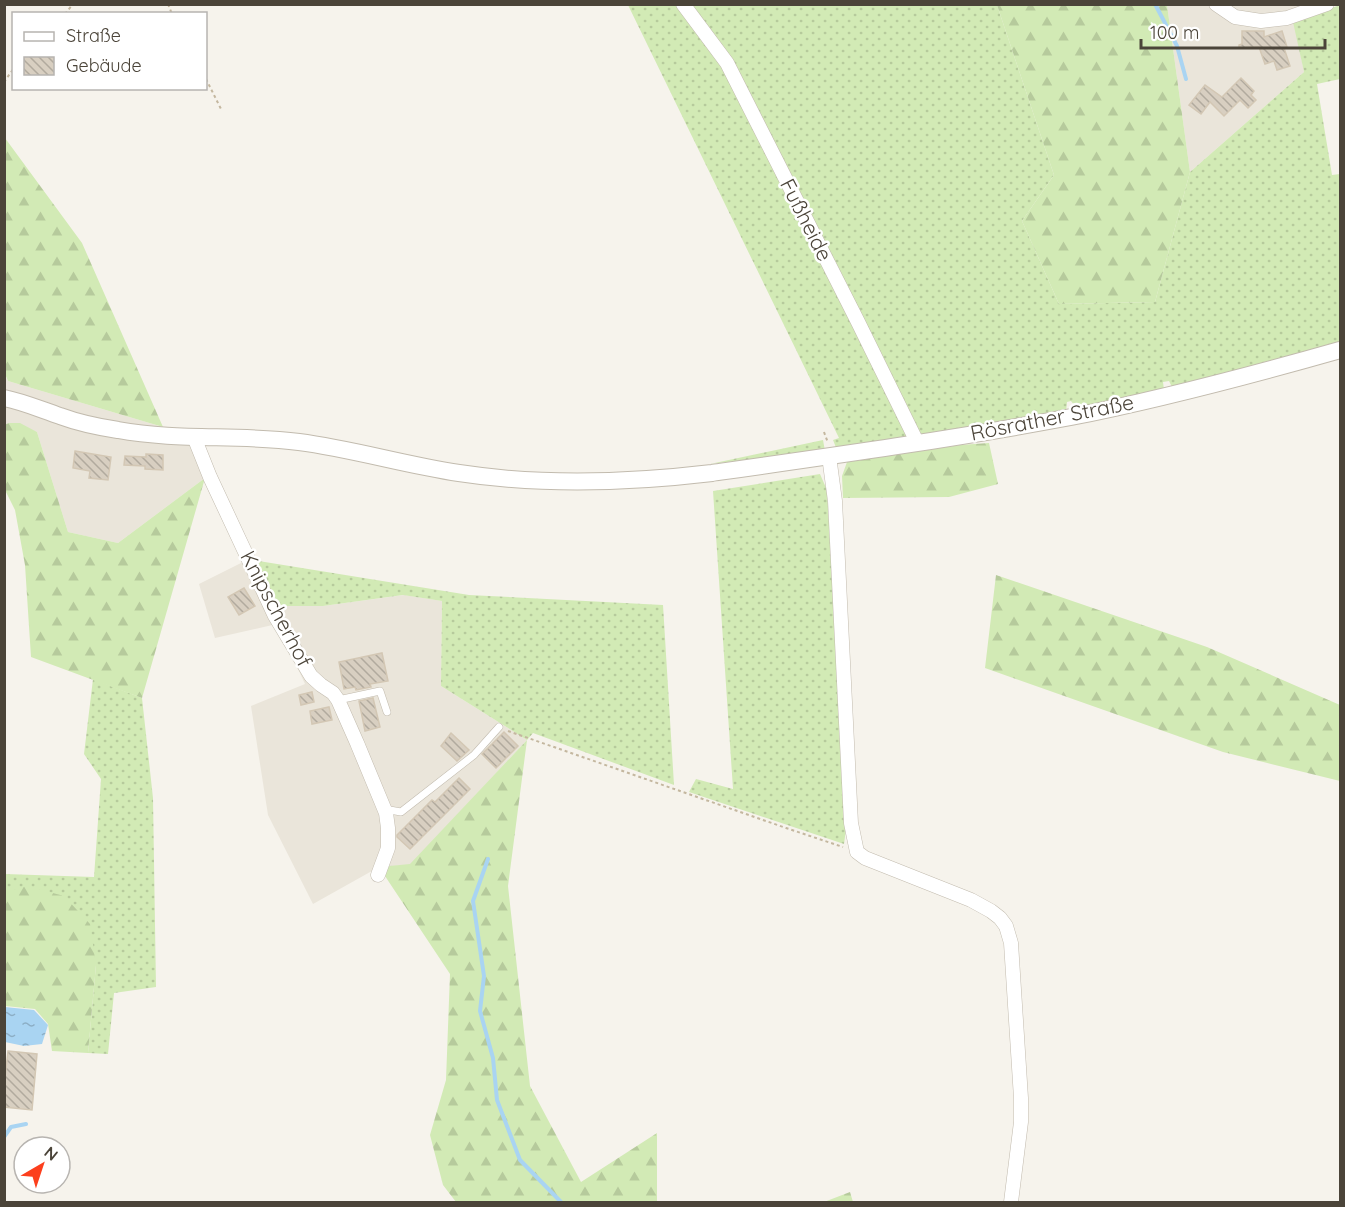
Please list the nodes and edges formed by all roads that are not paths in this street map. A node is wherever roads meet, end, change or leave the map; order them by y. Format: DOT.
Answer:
graph roads {
  1 [pos="683,4"];
  2 [pos="1216,4"];
  3 [pos="1327,4"];
  4 [pos="1341,350"];
  5 [pos="4,398"];
  6 [pos="194,437"];
  7 [pos="917,442"];
  8 [pos="829,456"];
  9 [pos="338,700"];
  10 [pos="387,712"];
  11 [pos="499,727"];
  12 [pos="384,809"];
  13 [pos="378,875"];
  14 [pos="1011,1203"];
  1 -- 7 [label="street, Fußheide"];
  2 -- 3 [label="street"];
  4 -- 7 [label="street, Rösrather Straße"];
  5 -- 6 [label="street, Rösrather Straße"];
  6 -- 8 [label="street, Rösrather Straße"];
  6 -- 9 [label="street, Knipscherhof"];
  7 -- 8 [label="street, Rösrather Straße"];
  8 -- 14 [label="street"];
  9 -- 10 [label="lane"];
  9 -- 12 [label="street, Knipscherhof"];
  11 -- 12 [label="lane"];
  12 -- 13 [label="street, Knipscherhof"];
}
